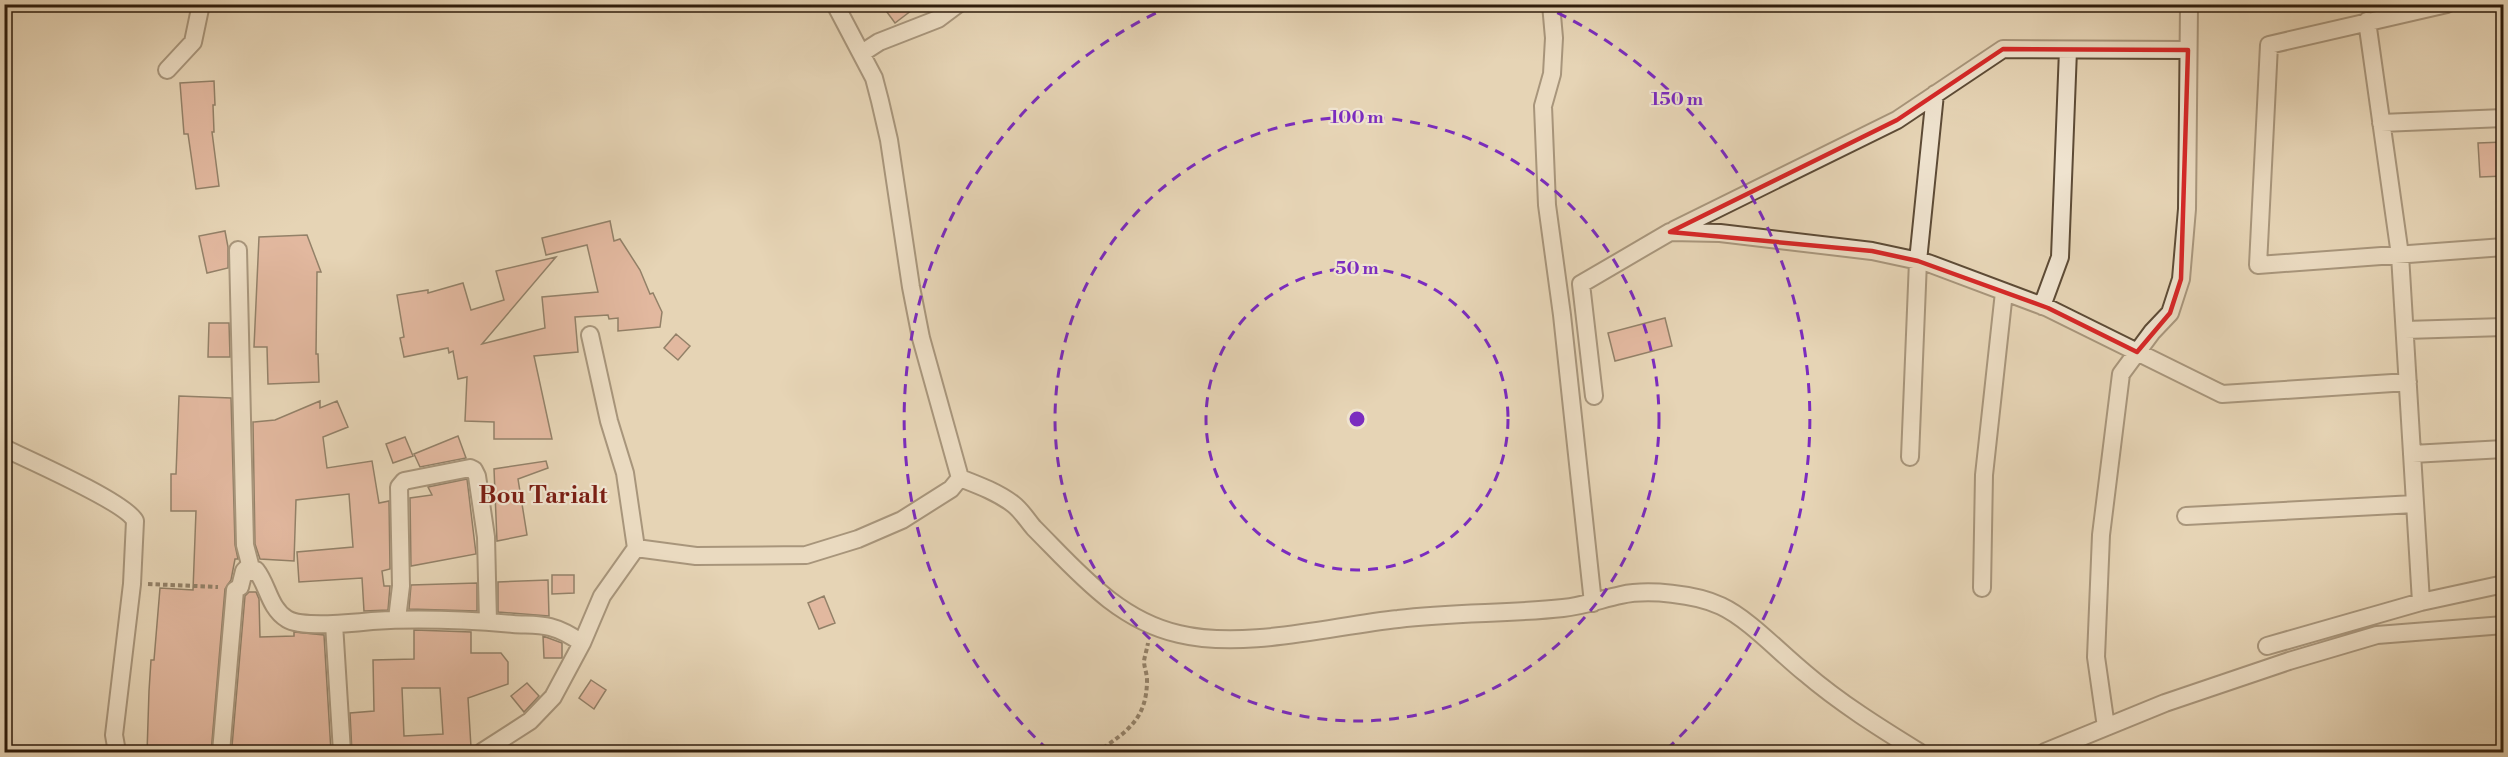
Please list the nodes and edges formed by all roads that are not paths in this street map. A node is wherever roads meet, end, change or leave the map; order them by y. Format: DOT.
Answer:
graph roads {
  1 [pos="201,4"];
  2 [pos="835,4"];
  3 [pos="958,4"];
  4 [pos="1551,4"];
  5 [pos="2447,4"];
  6 [pos="2189,6"];
  7 [pos="2367,21"];
  8 [pos="2068,50"];
  9 [pos="2188,50"];
  10 [pos="862,53"];
  11 [pos="167,70"];
  12 [pos="1935,94"];
  13 [pos="2504,118"];
  14 [pos="2381,123"];
  15 [pos="1670,232"];
  16 [pos="2504,247"];
  17 [pos="238,250"];
  18 [pos="2400,255"];
  19 [pos="1918,261"];
  20 [pos="2004,292"];
  21 [pos="2042,306"];
  22 [pos="2504,327"];
  23 [pos="2405,330"];
  24 [pos="590,335"];
  25 [pos="2137,352"];
  26 [pos="2408,382"];
  27 [pos="1594,396"];
  28 [pos="4,448"];
  29 [pos="2504,449"];
  30 [pos="2412,454"];
  31 [pos="1910,457"];
  32 [pos="960,478"];
  33 [pos="2415,504"];
  34 [pos="2186,516"];
  35 [pos="636,548"];
  36 [pos="252,572"];
  37 [pos="2504,584"];
  38 [pos="1982,588"];
  39 [pos="2421,602"];
  40 [pos="1593,603"];
  41 [pos="397,619"];
  42 [pos="488,622"];
  43 [pos="334,624"];
  44 [pos="2504,625"];
  45 [pos="582,644"];
  46 [pos="2267,645"];
  47 [pos="2106,727"];
  48 [pos="117,753"];
  49 [pos="221,753"];
  50 [pos="342,753"];
  51 [pos="482,753"];
  52 [pos="1919,753"];
  53 [pos="2045,753"];
  1 -- 11 [label="street"];
  2 -- 10 [label="street"];
  3 -- 10 [label="street"];
  4 -- 40 [label="street"];
  5 -- 7 [label="street"];
  6 -- 9 [label="street"];
  7 -- 14 [label="street"];
  7 -- 18 [label="street"];
  8 -- 9 [label="street"];
  8 -- 12 [label="street"];
  8 -- 21 [label="street"];
  9 -- 25 [label="street"];
  10 -- 32 [label="street"];
  12 -- 15 [label="street"];
  12 -- 19 [label="street"];
  13 -- 14 [label="street"];
  14 -- 18 [label="street"];
  15 -- 19 [label="street"];
  15 -- 27 [label="street"];
  16 -- 18 [label="street"];
  17 -- 36 [label="street"];
  18 -- 23 [label="street"];
  19 -- 20 [label="street"];
  19 -- 31 [label="street"];
  20 -- 21 [label="street"];
  20 -- 38 [label="street"];
  21 -- 25 [label="street"];
  22 -- 23 [label="street"];
  23 -- 26 [label="street"];
  24 -- 35 [label="street"];
  25 -- 26 [label="street"];
  25 -- 47 [label="street"];
  26 -- 30 [label="street"];
  28 -- 48 [label="street"];
  29 -- 30 [label="street"];
  30 -- 33 [label="street"];
  32 -- 35 [label="street"];
  32 -- 40 [label="street"];
  33 -- 34 [label="street"];
  33 -- 39 [label="street"];
  35 -- 45 [label="street"];
  36 -- 43 [label="street"];
  36 -- 49 [label="street"];
  37 -- 39 [label="street"];
  39 -- 46 [label="street"];
  40 -- 52 [label="street"];
  41 -- 42 [label="street"];
  41 -- 42 [label="street"];
  41 -- 43 [label="street"];
  42 -- 45 [label="street"];
  43 -- 50 [label="street"];
  44 -- 47 [label="street"];
  45 -- 51 [label="street"];
  47 -- 53 [label="street"];
}
